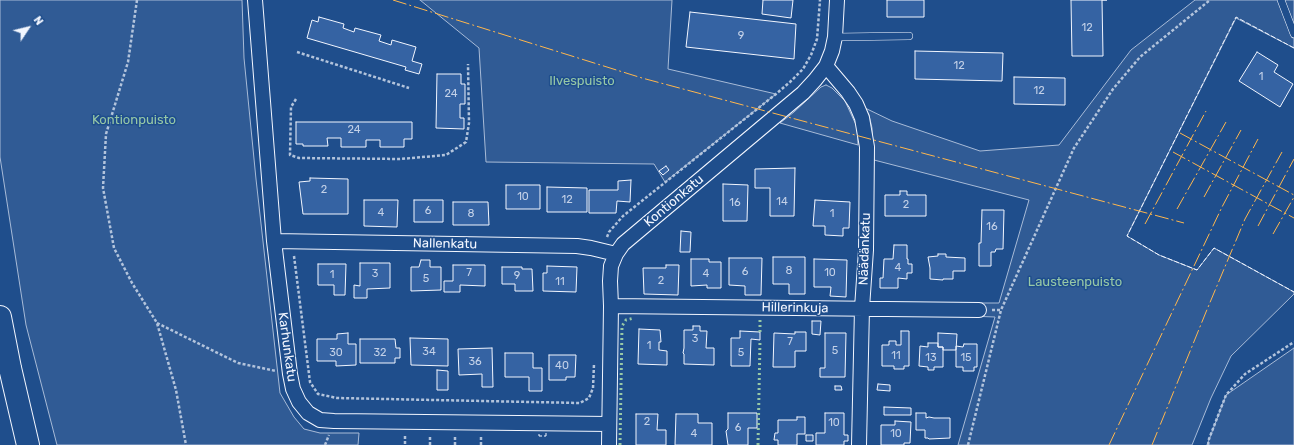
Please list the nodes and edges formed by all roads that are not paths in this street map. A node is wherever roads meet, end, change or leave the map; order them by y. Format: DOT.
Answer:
graph roads {
  1 [pos="255,0"];
  2 [pos="837,0"];
  3 [pos="1281,0"];
  4 [pos="1294,34"];
  5 [pos="909,36"];
  6 [pos="835,37"];
  7 [pos="826,66"];
  8 [pos="274,241"];
  9 [pos="616,254"];
  10 [pos="611,306"];
  11 [pos="862,308"];
  12 [pos="979,310"];
  13 [pos="0,317"];
  14 [pos="23,424"];
  15 [pos="609,424"];
  16 [pos="28,445"];
  17 [pos="32,445"];
  18 [pos="609,445"];
  19 [pos="859,445"];
  1 -- 8 [label="street, Karhunkatu"];
  2 -- 6 [label="street, Kontionkatu"];
  3 -- 4 [label="lane"];
  5 -- 6 [label="lane"];
  6 -- 7 [label="street, Kontionkatu"];
  7 -- 9 [label="street, Kontionkatu"];
  7 -- 11 [label="street, Näädänkatu"];
  8 -- 9 [label="street, Nallenkatu"];
  8 -- 15 [label="street, Karhunkatu"];
  9 -- 10 [label="street, Kontionkatu"];
  10 -- 11 [label="street, Hillerinkuja"];
  10 -- 15 [label="street, Kontionkatu"];
  11 -- 12 [label="street, Hillerinkuja"];
  11 -- 19 [label="street, Näädänkatu"];
  13 -- 14 [label="highway"];
  14 -- 16 [label="highway"];
  14 -- 17 [label="highway"];
  15 -- 18 [label="street, Kontionkatu"];
}
